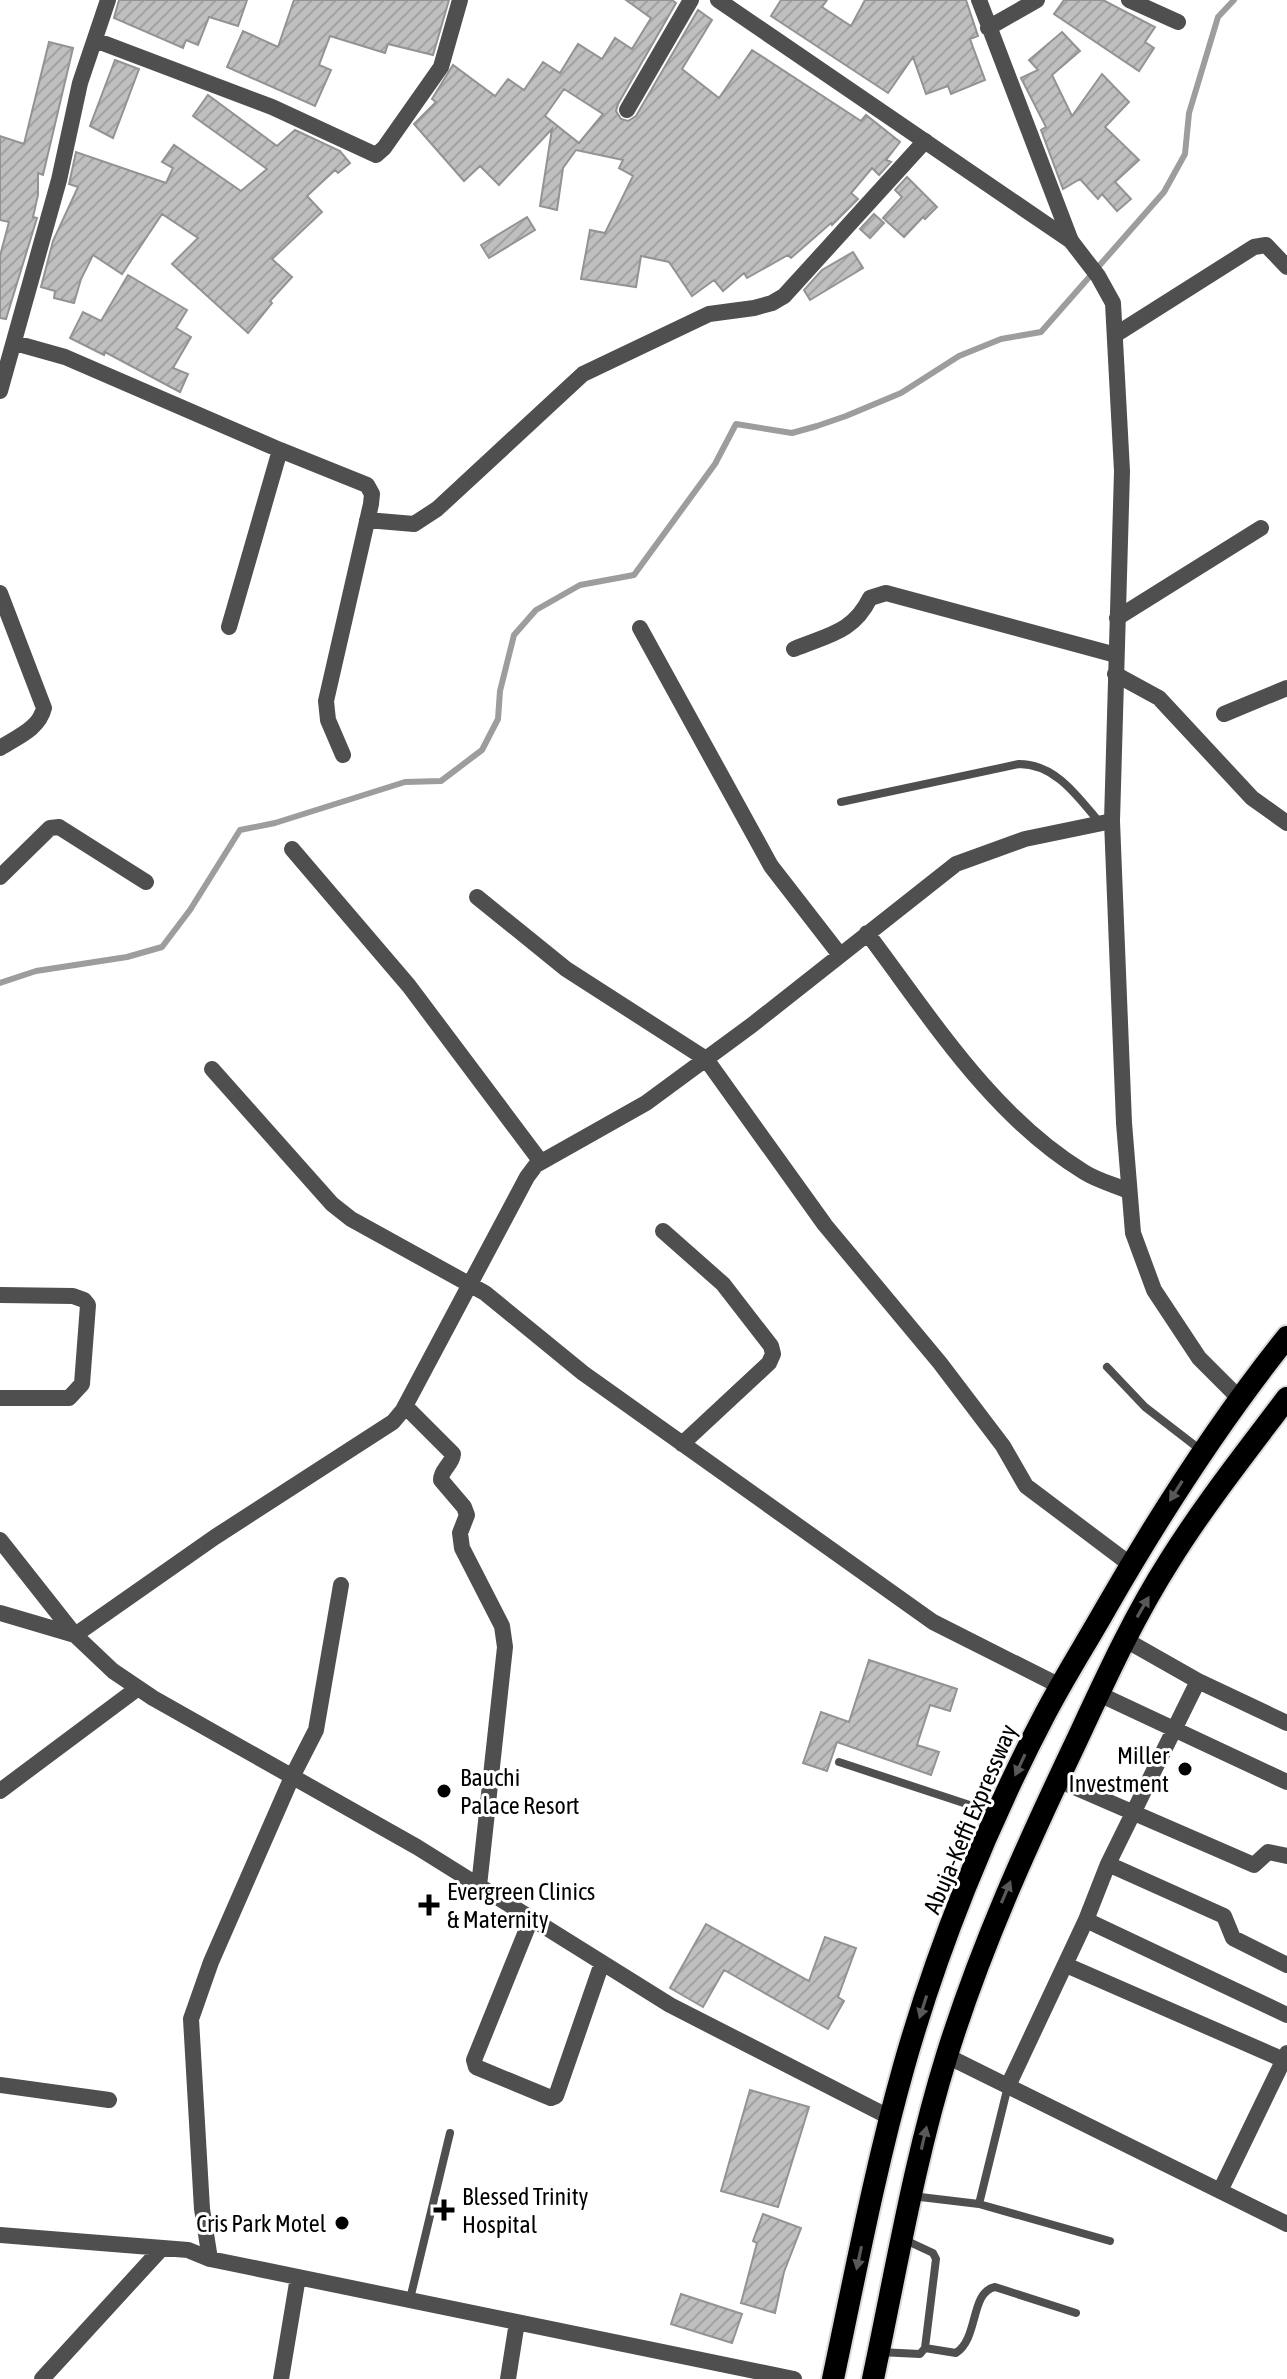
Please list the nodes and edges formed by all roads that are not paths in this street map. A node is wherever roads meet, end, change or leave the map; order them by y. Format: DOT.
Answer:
graph roads {
  1 [pos="108,0"];
  2 [pos="460,0"];
  3 [pos="691,0"];
  4 [pos="718,0"];
  5 [pos="979,0"];
  6 [pos="1037,0"];
  7 [pos="1129,0"];
  8 [pos="1178,22"];
  9 [pos="988,28"];
  10 [pos="95,40"];
  11 [pos="627,110"];
  12 [pos="925,141"];
  13 [pos="1071,241"];
  14 [pos="1287,267"];
  15 [pos="1115,335"];
  16 [pos="15,343"];
  17 [pos="0,391"];
  18 [pos="280,450"];
  19 [pos="367,520"];
  20 [pos="1261,528"];
  21 [pos="0,593"];
  22 [pos="1117,618"];
  23 [pos="229,627"];
  24 [pos="640,628"];
  25 [pos="794,649"];
  26 [pos="1116,655"];
  27 [pos="1115,674"];
  28 [pos="1287,688"];
  29 [pos="1224,714"];
  30 [pos="0,748"];
  31 [pos="343,755"];
  32 [pos="841,802"];
  33 [pos="1106,822"];
  34 [pos="1287,823"];
  35 [pos="292,849"];
  36 [pos="0,877"];
  37 [pos="146,882"];
  38 [pos="477,897"];
  39 [pos="867,933"];
  40 [pos="840,955"];
  41 [pos="706,1059"];
  42 [pos="212,1069"];
  43 [pos="541,1162"];
  44 [pos="1129,1191"];
  45 [pos="663,1231"];
  46 [pos="470,1284"];
  47 [pos="0,1295"];
  48 [pos="1287,1337"];
  49 [pos="1107,1367"];
  50 [pos="0,1398"];
  51 [pos="1287,1398"];
  52 [pos="1240,1399"];
  53 [pos="405,1406"];
  54 [pos="682,1444"];
  55 [pos="1203,1452"];
  56 [pos="0,1540"];
  57 [pos="1131,1565"];
  58 [pos="341,1585"];
  59 [pos="0,1613"];
  60 [pos="75,1635"];
  61 [pos="1124,1639"];
  62 [pos="1198,1681"];
  63 [pos="1060,1686"];
  64 [pos="138,1688"];
  65 [pos="1099,1694"];
  66 [pos="1042,1721"];
  67 [pos="1287,1723"];
  68 [pos="1174,1729"];
  69 [pos="1077,1741"];
  70 [pos="839,1762"];
  71 [pos="292,1777"];
  72 [pos="1058,1780"];
  73 [pos="1287,1782"];
  74 [pos="0,1791"];
  75 [pos="1002,1804"];
  76 [pos="1133,1813"];
  77 [pos="1042,1814"];
  78 [pos="1287,1856"];
  79 [pos="1108,1864"];
  80 [pos="479,1886"];
  81 [pos="531,1919"];
  82 [pos="1086,1920"];
  83 [pos="602,1963"];
  84 [pos="1066,1965"];
  85 [pos="1287,1965"];
  86 [pos="1287,2015"];
  87 [pos="947,2056"];
  88 [pos="1285,2056"];
  89 [pos="0,2085"];
  90 [pos="1008,2086"];
  91 [pos="109,2100"];
  92 [pos="891,2118"];
  93 [pos="450,2133"];
  94 [pos="1220,2191"];
  95 [pos="911,2196"];
  96 [pos="979,2204"];
  97 [pos="1287,2224"];
  98 [pos="0,2235"];
  99 [pos="901,2238"];
  100 [pos="1110,2241"];
  101 [pos="162,2248"];
  102 [pos="210,2259"];
  103 [pos="298,2277"];
  104 [pos="410,2299"];
  105 [pos="1076,2313"];
  106 [pos="517,2322"];
  107 [pos="925,2348"];
  108 [pos="879,2352"];
  109 [pos="42,2379"];
  110 [pos="281,2379"];
  111 [pos="508,2379"];
  112 [pos="794,2379"];
  113 [pos="833,2379"];
  114 [pos="873,2379"];
  1 -- 10 [label="street"];
  2 -- 10 [label="street"];
  3 -- 11 [label="street"];
  4 -- 12 [label="street"];
  5 -- 9 [label="street"];
  6 -- 9 [label="street"];
  7 -- 8 [label="street"];
  9 -- 13 [label="street"];
  10 -- 16 [label="street"];
  12 -- 13 [label="street"];
  12 -- 19 [label="street"];
  13 -- 15 [label="street"];
  14 -- 15 [label="street"];
  15 -- 22 [label="street"];
  16 -- 17 [label="street"];
  16 -- 18 [label="street"];
  18 -- 19 [label="street"];
  18 -- 23 [label="street"];
  19 -- 31 [label="street"];
  20 -- 22 [label="street"];
  21 -- 30 [label="street"];
  22 -- 26 [label="street"];
  24 -- 40 [label="street"];
  25 -- 26 [label="street"];
  26 -- 27 [label="street"];
  27 -- 33 [label="street"];
  27 -- 34 [label="street"];
  28 -- 29 [label="street"];
  32 -- 33 [label="lane"];
  33 -- 39 [label="street"];
  33 -- 44 [label="street"];
  35 -- 43 [label="street"];
  36 -- 37 [label="street"];
  38 -- 41 [label="street"];
  39 -- 40 [label="street"];
  39 -- 44 [label="street"];
  40 -- 41 [label="street"];
  41 -- 43 [label="street"];
  41 -- 57 [label="street"];
  42 -- 46 [label="street"];
  43 -- 46 [label="street"];
  44 -- 52 [label="street"];
  45 -- 54 [label="street"];
  46 -- 53 [label="street"];
  46 -- 54 [label="street"];
  47 -- 50 [label="street"];
  48 -- 52 [label="highway, Abuja-Keffi Expressway"];
  49 -- 55 [label="lane"];
  61 -- 51 [label="highway, one-way"];
  52 -- 55 [label="highway, Abuja-Keffi Expressway"];
  53 -- 60 [label="street"];
  53 -- 80 [label="street"];
  54 -- 63 [label="street"];
  55 -- 57 [label="highway, Abuja-Keffi Expressway, one-way"];
  56 -- 60 [label="street"];
  57 -- 63 [label="highway, Abuja-Keffi Expressway"];
  58 -- 71 [label="street"];
  59 -- 60 [label="street"];
  60 -- 64 [label="street"];
  61 -- 62 [label="street"];
  61 -- 65 [label="highway"];
  62 -- 67 [label="street"];
  62 -- 68 [label="street"];
  63 -- 66 [label="highway, Abuja-Keffi Expressway"];
  64 -- 71 [label="street"];
  64 -- 74 [label="street"];
  65 -- 68 [label="street"];
  65 -- 69 [label="highway"];
  66 -- 69 [label="highway"];
  66 -- 75 [label="highway, Abuja-Keffi Expressway, one-way"];
  68 -- 73 [label="street"];
  68 -- 76 [label="street"];
  69 -- 72 [label="highway"];
  70 -- 75 [label="lane"];
  71 -- 80 [label="street"];
  71 -- 102 [label="street"];
  72 -- 76 [label="street"];
  72 -- 77 [label="highway"];
  75 -- 77 [label="highway"];
  75 -- 92 [label="highway, Abuja-Keffi Expressway, one-way"];
  76 -- 78 [label="street"];
  76 -- 79 [label="street"];
  87 -- 77 [label="highway, one-way"];
  79 -- 82 [label="street"];
  79 -- 85 [label="street"];
  80 -- 81 [label="street"];
  81 -- 83 [label="street"];
  81 -- 83 [label="street"];
  82 -- 84 [label="street"];
  82 -- 86 [label="street"];
  83 -- 92 [label="street"];
  84 -- 88 [label="street"];
  84 -- 90 [label="street"];
  87 -- 90 [label="street"];
  95 -- 87 [label="highway, one-way"];
  88 -- 94 [label="street"];
  89 -- 91 [label="street"];
  90 -- 94 [label="street"];
  90 -- 96 [label="lane"];
  92 -- 113 [label="highway, Abuja-Keffi Expressway, one-way"];
  93 -- 104 [label="lane"];
  94 -- 97 [label="street"];
  95 -- 96 [label="lane"];
  95 -- 99 [label="highway"];
  96 -- 100 [label="lane"];
  98 -- 101 [label="street"];
  99 -- 107 [label="lane"];
  99 -- 108 [label="highway"];
  101 -- 102 [label="street"];
  101 -- 109 [label="street"];
  102 -- 103 [label="street"];
  103 -- 104 [label="street"];
  103 -- 110 [label="street"];
  104 -- 106 [label="street"];
  105 -- 107 [label="lane"];
  106 -- 111 [label="street"];
  106 -- 112 [label="street"];
  107 -- 108 [label="lane"];
  108 -- 114 [label="highway"];
}
